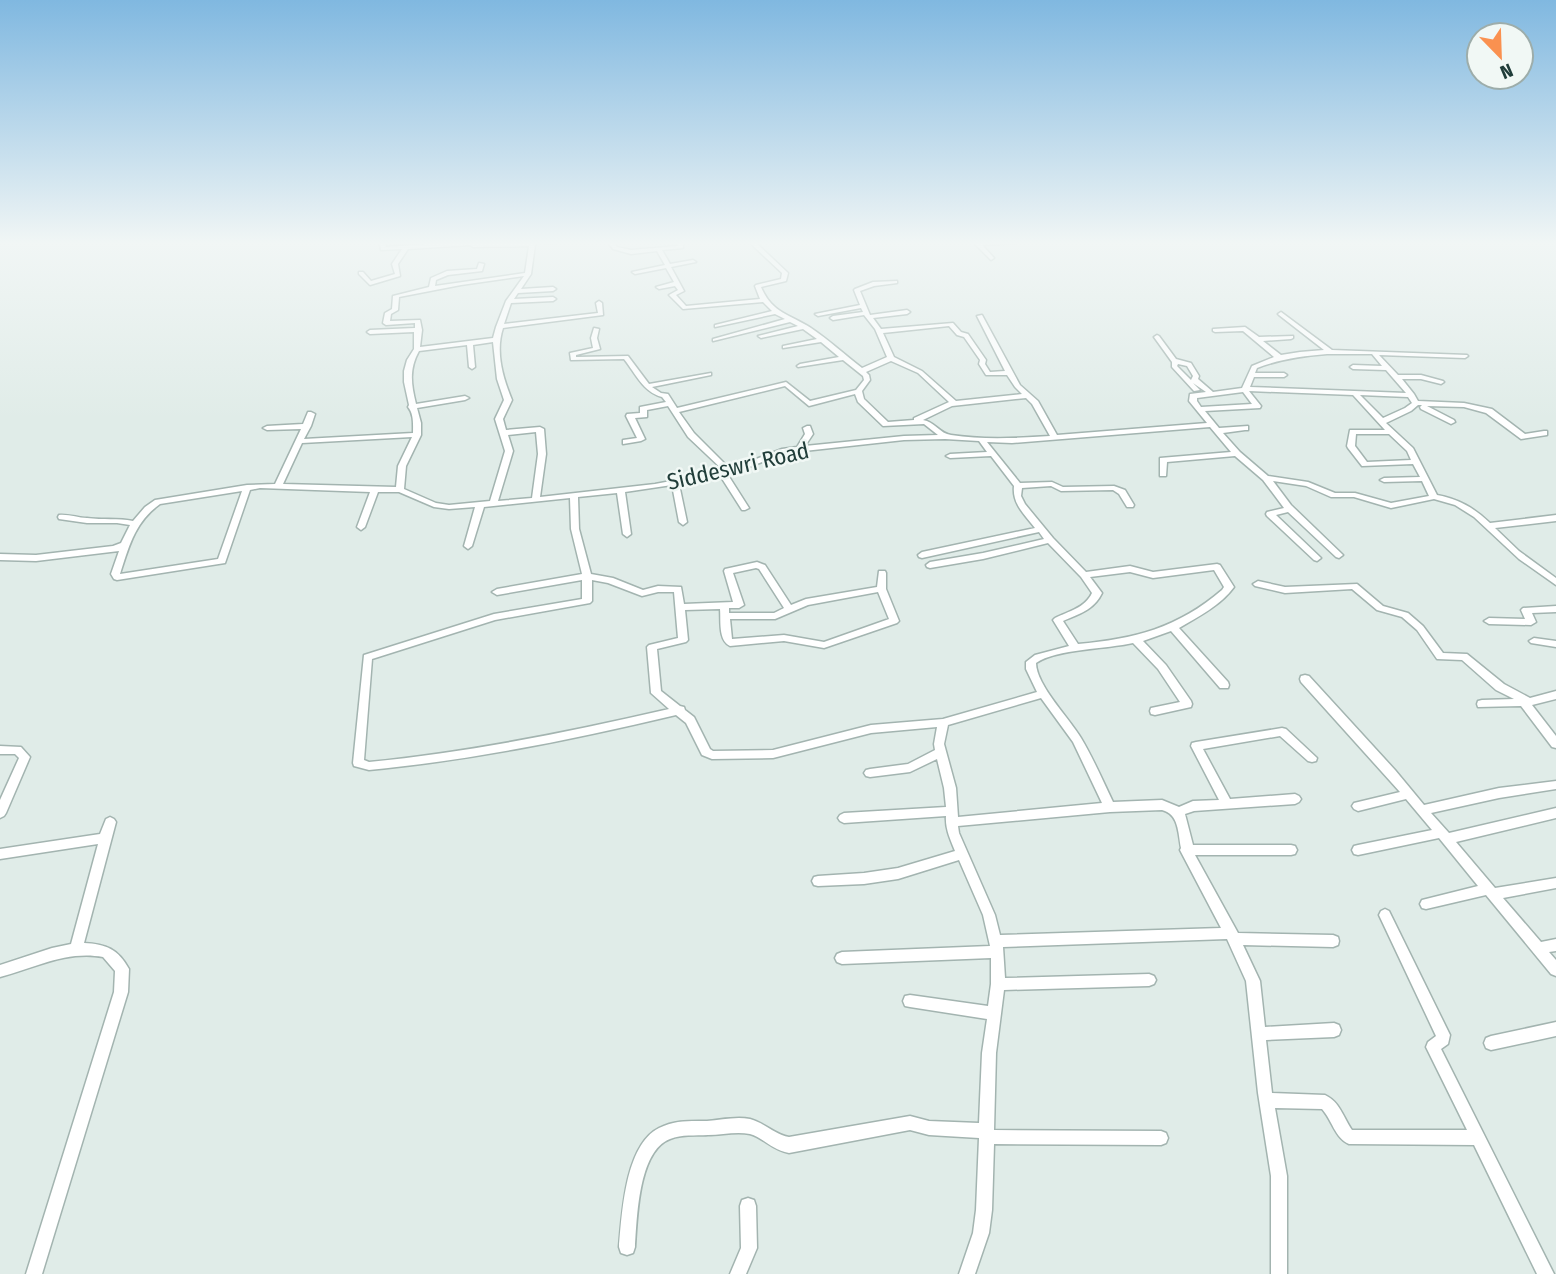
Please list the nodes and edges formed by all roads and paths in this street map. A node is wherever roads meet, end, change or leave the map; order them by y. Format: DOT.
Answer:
graph roads {
  1 [pos="393,300"];
  2 [pos="510,300"];
  3 [pos="677,300"];
  4 [pos="760,300"];
  5 [pos="764,300"];
  6 [pos="861,300"];
  7 [pos="551,301"];
  8 [pos="599,303"];
  9 [pos="508,304"];
  10 [pos="776,312"];
  11 [pos="866,312"];
  12 [pos="907,313"];
  13 [pos="818,314"];
  14 [pos="1281,314"];
  15 [pos="979,316"];
  16 [pos="834,318"];
  17 [pos="791,320"];
  18 [pos="717,326"];
  19 [pos="499,327"];
  20 [pos="804,327"];
  21 [pos="596,329"];
  22 [pos="419,330"];
  23 [pos="1215,330"];
  24 [pos="879,331"];
  25 [pos="370,332"];
  26 [pos="761,336"];
  27 [pos="1157,337"];
  28 [pos="1291,337"];
  29 [pos="1257,339"];
  30 [pos="496,340"];
  31 [pos="715,340"];
  32 [pos="823,340"];
  33 [pos="470,343"];
  34 [pos="785,347"];
  35 [pos="417,349"];
  36 [pos="1331,352"];
  37 [pos="1375,354"];
  38 [pos="1465,356"];
  39 [pos="846,358"];
  40 [pos="891,358"];
  41 [pos="1280,358"];
  42 [pos="1175,362"];
  43 [pos="800,366"];
  44 [pos="472,367"];
  45 [pos="1353,367"];
  46 [pos="1387,368"];
  47 [pos="862,371"];
  48 [pos="1009,373"];
  49 [pos="1194,373"];
  50 [pos="709,374"];
  51 [pos="1182,374"];
  52 [pos="1250,375"];
  53 [pos="1284,375"];
  54 [pos="1397,377"];
  55 [pos="1441,382"];
  56 [pos="648,386"];
  57 [pos="1247,389"];
  58 [pos="858,391"];
  59 [pos="1211,393"];
  60 [pos="1199,394"];
  61 [pos="1356,395"];
  62 [pos="1028,396"];
  63 [pos="465,398"];
  64 [pos="1416,401"];
  65 [pos="954,403"];
  66 [pos="412,407"];
  67 [pos="672,407"];
  68 [pos="1199,409"];
  69 [pos="312,414"];
  70 [pos="916,421"];
  71 [pos="1382,421"];
  72 [pos="1451,422"];
  73 [pos="307,426"];
  74 [pos="267,428"];
  75 [pos="807,428"];
  76 [pos="1214,428"];
  77 [pos="1245,428"];
  78 [pos="1389,432"];
  79 [pos="503,433"];
  80 [pos="1544,433"];
  81 [pos="417,435"];
  82 [pos="1054,436"];
  83 [pos="945,437"];
  84 [pos="982,440"];
  85 [pos="301,441"];
  86 [pos="626,442"];
  87 [pos="800,449"];
  88 [pos="994,454"];
  89 [pos="1237,454"];
  90 [pos="950,456"];
  91 [pos="1416,462"];
  92 [pos="726,473"];
  93 [pos="1163,474"];
  94 [pos="1266,478"];
  95 [pos="1424,479"];
  96 [pos="1384,481"];
  97 [pos="675,482"];
  98 [pos="279,485"];
  99 [pos="1018,486"];
  100 [pos="247,487"];
  101 [pos="375,489"];
  102 [pos="400,490"];
  103 [pos="621,490"];
  104 [pos="573,496"];
  105 [pos="1434,497"];
  106 [pos="536,500"];
  107 [pos="493,504"];
  108 [pos="480,505"];
  109 [pos="1130,505"];
  110 [pos="745,508"];
  111 [pos="1290,509"];
  112 [pos="62,517"];
  113 [pos="1556,517"];
  114 [pos="683,522"];
  115 [pos="135,524"];
  116 [pos="1490,526"];
  117 [pos="362,527"];
  118 [pos="1041,529"];
  119 [pos="627,534"];
  120 [pos="1050,540"];
  121 [pos="125,545"];
  122 [pos="468,547"];
  123 [pos="922,555"];
  124 [pos="1339,555"];
  125 [pos="0,557"];
  126 [pos="1317,558"];
  127 [pos="930,565"];
  128 [pos="882,573"];
  129 [pos="1084,575"];
  130 [pos="587,576"];
  131 [pos="1556,582"];
  132 [pos="1258,584"];
  133 [pos="881,589"];
  134 [pos="497,592"];
  135 [pos="680,607"];
  136 [pos="789,609"];
  137 [pos="1556,609"];
  138 [pos="724,611"];
  139 [pos="1489,621"];
  140 [pos="1174,628"];
  141 [pos="1534,640"];
  142 [pos="1137,641"];
  143 [pos="1556,644"];
  144 [pos="1075,648"];
  145 [pos="1306,678"];
  146 [pos="1224,685"];
  147 [pos="1042,691"];
  148 [pos="1556,695"];
  149 [pos="1527,702"];
  150 [pos="1482,704"];
  151 [pos="680,710"];
  152 [pos="1155,711"];
  153 [pos="943,723"];
  154 [pos="1556,744"];
  155 [pos="0,750"];
  156 [pos="940,752"];
  157 [pos="1312,758"];
  158 [pos="870,773"];
  159 [pos="1556,785"];
  160 [pos="1409,794"];
  161 [pos="1295,799"];
  162 [pos="1227,804"];
  163 [pos="1358,806"];
  164 [pos="1110,807"];
  165 [pos="1422,810"];
  166 [pos="1177,812"];
  167 [pos="0,813"];
  168 [pos="1556,813"];
  169 [pos="951,816"];
  170 [pos="844,818"];
  171 [pos="110,822"];
  172 [pos="1444,836"];
  173 [pos="105,838"];
  174 [pos="1186,850"];
  175 [pos="1291,850"];
  176 [pos="1358,850"];
  177 [pos="0,853"];
  178 [pos="961,854"];
  179 [pos="818,881"];
  180 [pos="1556,883"];
  181 [pos="1491,891"];
  182 [pos="1426,904"];
  183 [pos="1385,915"];
  184 [pos="1232,936"];
  185 [pos="1333,941"];
  186 [pos="1556,945"];
  187 [pos="998,947"];
  188 [pos="76,948"];
  189 [pos="1538,949"];
  190 [pos="842,958"];
  191 [pos="1556,970"];
  192 [pos="0,971"];
  193 [pos="1149,980"];
  194 [pos="998,984"];
  195 [pos="910,1001"];
  196 [pos="993,1013"];
  197 [pos="1556,1029"];
  198 [pos="1334,1030"];
  199 [pos="1260,1034"];
  200 [pos="1491,1043"];
  201 [pos="1266,1100"];
  202 [pos="987,1134"];
  203 [pos="1161,1138"];
  204 [pos="1477,1138"];
  205 [pos="748,1206"];
  206 [pos="628,1247"];
  207 [pos="34,1274"];
  208 [pos="738,1274"];
  209 [pos="967,1274"];
  210 [pos="1279,1274"];
  211 [pos="1546,1274"];
  1 -- 22 [label="street"];
  2 -- 9 [label="street"];
  3 -- 4 [label="street"];
  5 -- 10 [label="street"];
  6 -- 11 [label="street"];
  7 -- 9 [label="street"];
  8 -- 19 [label="street"];
  9 -- 19 [label="street"];
  10 -- 17 [label="street"];
  10 -- 18 [label="street"];
  11 -- 12 [label="street"];
  11 -- 13 [label="street"];
  11 -- 16 [label="street"];
  11 -- 24 [label="street"];
  14 -- 36 [label="street"];
  15 -- 48 [label="street"];
  17 -- 20 [label="street"];
  17 -- 31 [label="street"];
  19 -- 30 [label="street"];
  20 -- 26 [label="street"];
  20 -- 32 [label="street"];
  21 -- 56 [label="street"];
  22 -- 25 [label="street"];
  22 -- 35 [label="street"];
  23 -- 29 [label="street"];
  24 -- 40 [label="street"];
  24 -- 48 [label="street"];
  27 -- 42 [label="street"];
  28 -- 29 [label="street"];
  29 -- 41 [label="street"];
  30 -- 33 [label="street"];
  30 -- 79 [label="street"];
  32 -- 34 [label="street"];
  32 -- 39 [label="street"];
  33 -- 35 [label="street"];
  33 -- 44 [label="street"];
  35 -- 66 [label="street"];
  36 -- 37 [label="street"];
  36 -- 41 [label="street"];
  37 -- 38 [label="street"];
  37 -- 46 [label="street"];
  39 -- 43 [label="street"];
  39 -- 47 [label="street"];
  40 -- 47 [label="street"];
  40 -- 65 [label="street"];
  41 -- 52 [label="street"];
  42 -- 49 [label="street"];
  42 -- 51 [label="street"];
  45 -- 46 [label="street"];
  46 -- 54 [label="street"];
  47 -- 58 [label="street"];
  48 -- 62 [label="street"];
  49 -- 51 [label="street"];
  49 -- 59 [label="street"];
  50 -- 56 [label="street"];
  51 -- 60 [label="street"];
  52 -- 53 [label="street"];
  52 -- 57 [label="street"];
  54 -- 55 [label="street"];
  54 -- 64 [label="street"];
  56 -- 67 [label="street"];
  57 -- 59 [label="street"];
  57 -- 61 [label="street"];
  57 -- 68 [label="street"];
  58 -- 67 [label="street"];
  58 -- 70 [label="street"];
  59 -- 60 [label="street"];
  60 -- 68 [label="street"];
  61 -- 64 [label="street"];
  61 -- 71 [label="street"];
  62 -- 65 [label="street"];
  62 -- 82 [label="street"];
  63 -- 66 [label="street"];
  64 -- 71 [label="street"];
  64 -- 72 [label="street"];
  64 -- 80 [label="street"];
  65 -- 70 [label="street"];
  66 -- 81 [label="street"];
  67 -- 86 [label="street"];
  67 -- 92 [label="street"];
  68 -- 76 [label="street"];
  69 -- 73 [label="street"];
  70 -- 83 [label="street"];
  71 -- 78 [label="street"];
  73 -- 74 [label="street"];
  73 -- 85 [label="street"];
  75 -- 87 [label="street"];
  76 -- 77 [label="street, Siddeswri Road"];
  76 -- 82 [label="street, Siddeswri Road"];
  76 -- 89 [label="street"];
  78 -- 91 [label="street"];
  78 -- 91 [label="street"];
  79 -- 106 [label="street"];
  79 -- 107 [label="street"];
  81 -- 85 [label="street"];
  81 -- 102 [label="street"];
  82 -- 84 [label="street, Siddeswri Road"];
  83 -- 84 [label="street, Siddeswri Road"];
  83 -- 87 [label="street, Siddeswri Road"];
  84 -- 88 [label="street"];
  85 -- 98 [label="street"];
  87 -- 92 [label="street, Siddeswri Road"];
  88 -- 90 [label="street"];
  88 -- 99 [label="street"];
  89 -- 93 [label="street"];
  89 -- 94 [label="street"];
  91 -- 95 [label="street"];
  92 -- 97 [label="street, Siddeswri Road"];
  92 -- 110 [label="street"];
  94 -- 105 [label="street"];
  94 -- 111 [label="street"];
  95 -- 96 [label="street"];
  95 -- 105 [label="street"];
  97 -- 103 [label="street, Siddeswri Road"];
  97 -- 114 [label="street"];
  98 -- 100 [label="street, Siddeswri Road"];
  98 -- 101 [label="street, Siddeswri Road"];
  99 -- 109 [label="street"];
  99 -- 118 [label="street"];
  100 -- 115 [label="street, Siddeswri Road"];
  100 -- 121 [label="street, Siddeswri Road"];
  101 -- 102 [label="street, Siddeswri Road"];
  101 -- 117 [label="street"];
  102 -- 108 [label="street, Siddeswri Road"];
  103 -- 104 [label="street, Siddeswri Road"];
  103 -- 119 [label="street"];
  104 -- 106 [label="street, Siddeswri Road"];
  104 -- 130 [label="street"];
  105 -- 116 [label="street"];
  106 -- 107 [label="street, Siddeswri Road"];
  107 -- 108 [label="street, Siddeswri Road"];
  108 -- 122 [label="street"];
  111 -- 124 [label="street"];
  111 -- 126 [label="street"];
  112 -- 115 [label="street"];
  113 -- 116 [label="street"];
  115 -- 121 [label="street, Siddeswri Road"];
  116 -- 131 [label="street"];
  118 -- 120 [label="street"];
  118 -- 123 [label="street"];
  120 -- 127 [label="street"];
  120 -- 129 [label="street"];
  121 -- 125 [label="street"];
  128 -- 133 [label="street"];
  129 -- 140 [label="street"];
  129 -- 144 [label="street"];
  130 -- 134 [label="street"];
  130 -- 135 [label="street"];
  130 -- 151 [label="street"];
  132 -- 149 [label="street"];
  133 -- 136 [label="street"];
  133 -- 138 [label="street"];
  135 -- 138 [label="street"];
  135 -- 151 [label="street"];
  136 -- 138 [label="street"];
  136 -- 138 [label="street"];
  137 -- 139 [label="street"];
  140 -- 142 [label="street"];
  140 -- 146 [label="street"];
  141 -- 143 [label="street"];
  142 -- 144 [label="street"];
  142 -- 152 [label="street"];
  144 -- 147 [label="street"];
  145 -- 160 [label="street"];
  147 -- 153 [label="street"];
  147 -- 164 [label="street"];
  148 -- 149 [label="street"];
  149 -- 150 [label="street"];
  149 -- 154 [label="street"];
  151 -- 153 [label="street"];
  153 -- 156 [label="street"];
  155 -- 167 [label="street"];
  156 -- 158 [label="street"];
  156 -- 169 [label="street"];
  157 -- 162 [label="street"];
  159 -- 165 [label="street"];
  160 -- 163 [label="street"];
  160 -- 165 [label="street"];
  161 -- 162 [label="street"];
  162 -- 166 [label="street"];
  164 -- 166 [label="street"];
  164 -- 169 [label="street"];
  165 -- 172 [label="street"];
  166 -- 174 [label="street"];
  168 -- 172 [label="street"];
  169 -- 170 [label="street"];
  169 -- 178 [label="street"];
  171 -- 173 [label="street"];
  172 -- 176 [label="street"];
  172 -- 181 [label="street"];
  173 -- 177 [label="street"];
  173 -- 188 [label="street"];
  174 -- 175 [label="street"];
  174 -- 184 [label="street"];
  178 -- 179 [label="street"];
  178 -- 187 [label="street"];
  180 -- 181 [label="street"];
  181 -- 182 [label="street"];
  181 -- 189 [label="street"];
  183 -- 204 [label="street"];
  184 -- 185 [label="street"];
  184 -- 187 [label="street"];
  184 -- 199 [label="street"];
  186 -- 189 [label="street"];
  187 -- 190 [label="street"];
  187 -- 194 [label="street"];
  188 -- 192 [label="street"];
  188 -- 207 [label="street"];
  189 -- 191 [label="street"];
  193 -- 194 [label="street"];
  194 -- 196 [label="street"];
  195 -- 196 [label="street"];
  196 -- 202 [label="street"];
  197 -- 200 [label="street"];
  198 -- 199 [label="street"];
  199 -- 201 [label="street"];
  201 -- 204 [label="street"];
  201 -- 210 [label="street"];
  202 -- 203 [label="street"];
  202 -- 206 [label="street"];
  202 -- 209 [label="street"];
  204 -- 211 [label="street"];
  205 -- 208 [label="street"];
}
